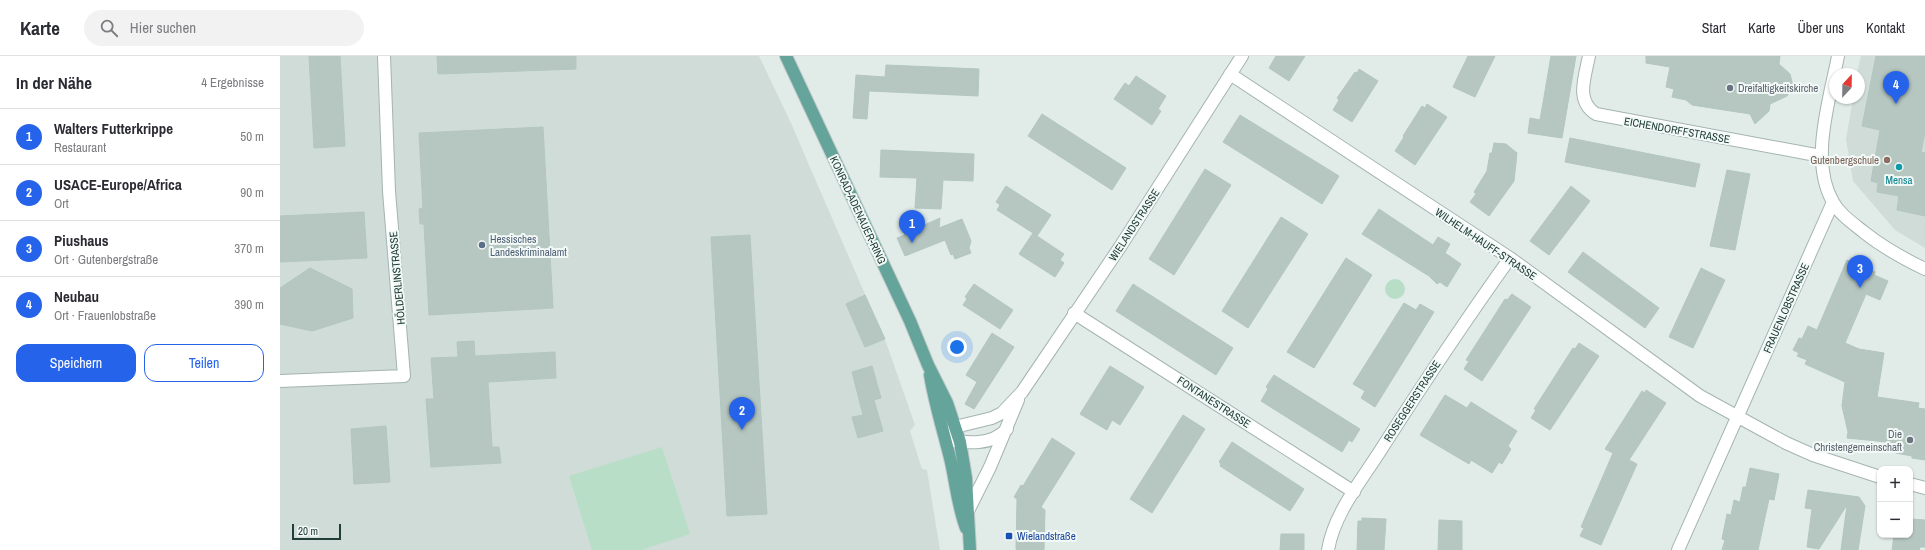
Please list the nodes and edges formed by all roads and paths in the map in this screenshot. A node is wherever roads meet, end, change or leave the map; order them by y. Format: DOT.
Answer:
graph roads {
  1 [pos="384,56"];
  2 [pos="786,56"];
  3 [pos="1242,56"];
  4 [pos="1589,56"];
  5 [pos="1838,56"];
  6 [pos="1230,74"];
  7 [pos="1821,156"];
  8 [pos="1833,202"];
  9 [pos="1510,258"];
  10 [pos="1925,269"];
  11 [pos="1074,313"];
  12 [pos="928,365"];
  13 [pos="280,381"];
  14 [pos="1022,392"];
  15 [pos="1738,417"];
  16 [pos="955,427"];
  17 [pos="1007,429"];
  18 [pos="946,440"];
  19 [pos="960,442"];
  20 [pos="1877,476"];
  21 [pos="1913,485"];
  22 [pos="1925,488"];
  23 [pos="1354,492"];
  24 [pos="969,509"];
  25 [pos="969,537"];
  26 [pos="970,550"];
  27 [pos="1328,550"];
  28 [pos="1678,550"];
  1 -- 13 [label="street, HÖLDERLINSTRASSE"];
  2 -- 12 [label="main road, KONRAD-ADENAUER-RING"];
  3 -- 6 [label="street, WIELANDSTRASSE"];
  4 -- 7 [label="street, EICHENDORFFSTRASSE"];
  5 -- 7 [label="street"];
  6 -- 9 [label="street, WILHELM-HAUFF-STRASSE"];
  6 -- 11 [label="street, WIELANDSTRASSE"];
  7 -- 8 [label="street"];
  8 -- 10 [label="street"];
  8 -- 15 [label="street, FRAUENLOBSTRASSE"];
  9 -- 15 [label="street, WILHELM-HAUFF-STRASSE"];
  9 -- 23 [label="street, ROSEGGERSTRASSE"];
  11 -- 14 [label="street, WIELANDSTRASSE"];
  11 -- 23 [label="street, FONTANESTRASSE"];
  12 -- 16 [label="main road, KONRAD-ADENAUER-RING"];
  12 -- 18 [label="main road, KONRAD-ADENAUER-RING"];
  14 -- 16 [label="street, WIELANDSTRASSE"];
  14 -- 17 [label="street, WIELANDSTRASSE"];
  15 -- 20 [label="street, WILHELM-HAUFF-STRASSE"];
  15 -- 28 [label="street, FRAUENLOBSTRASSE"];
  16 -- 18 [label="street"];
  16 -- 19 [label="main road, KONRAD-ADENAUER-RING"];
  17 -- 19 [label="street"];
  17 -- 24 [label="street, WIELANDSTRASSE"];
  18 -- 19 [label="street"];
  18 -- 25 [label="main road, KONRAD-ADENAUER-RING"];
  19 -- 24 [label="main road, KONRAD-ADENAUER-RING"];
  21 -- 22 [label="street"];
  23 -- 27 [label="street, ROSEGGERSTRASSE"];
  24 -- 25 [label="main road, KONRAD-ADENAUER-RING"];
  25 -- 26 [label="main road, KONRAD-ADENAUER-RING"];
}
